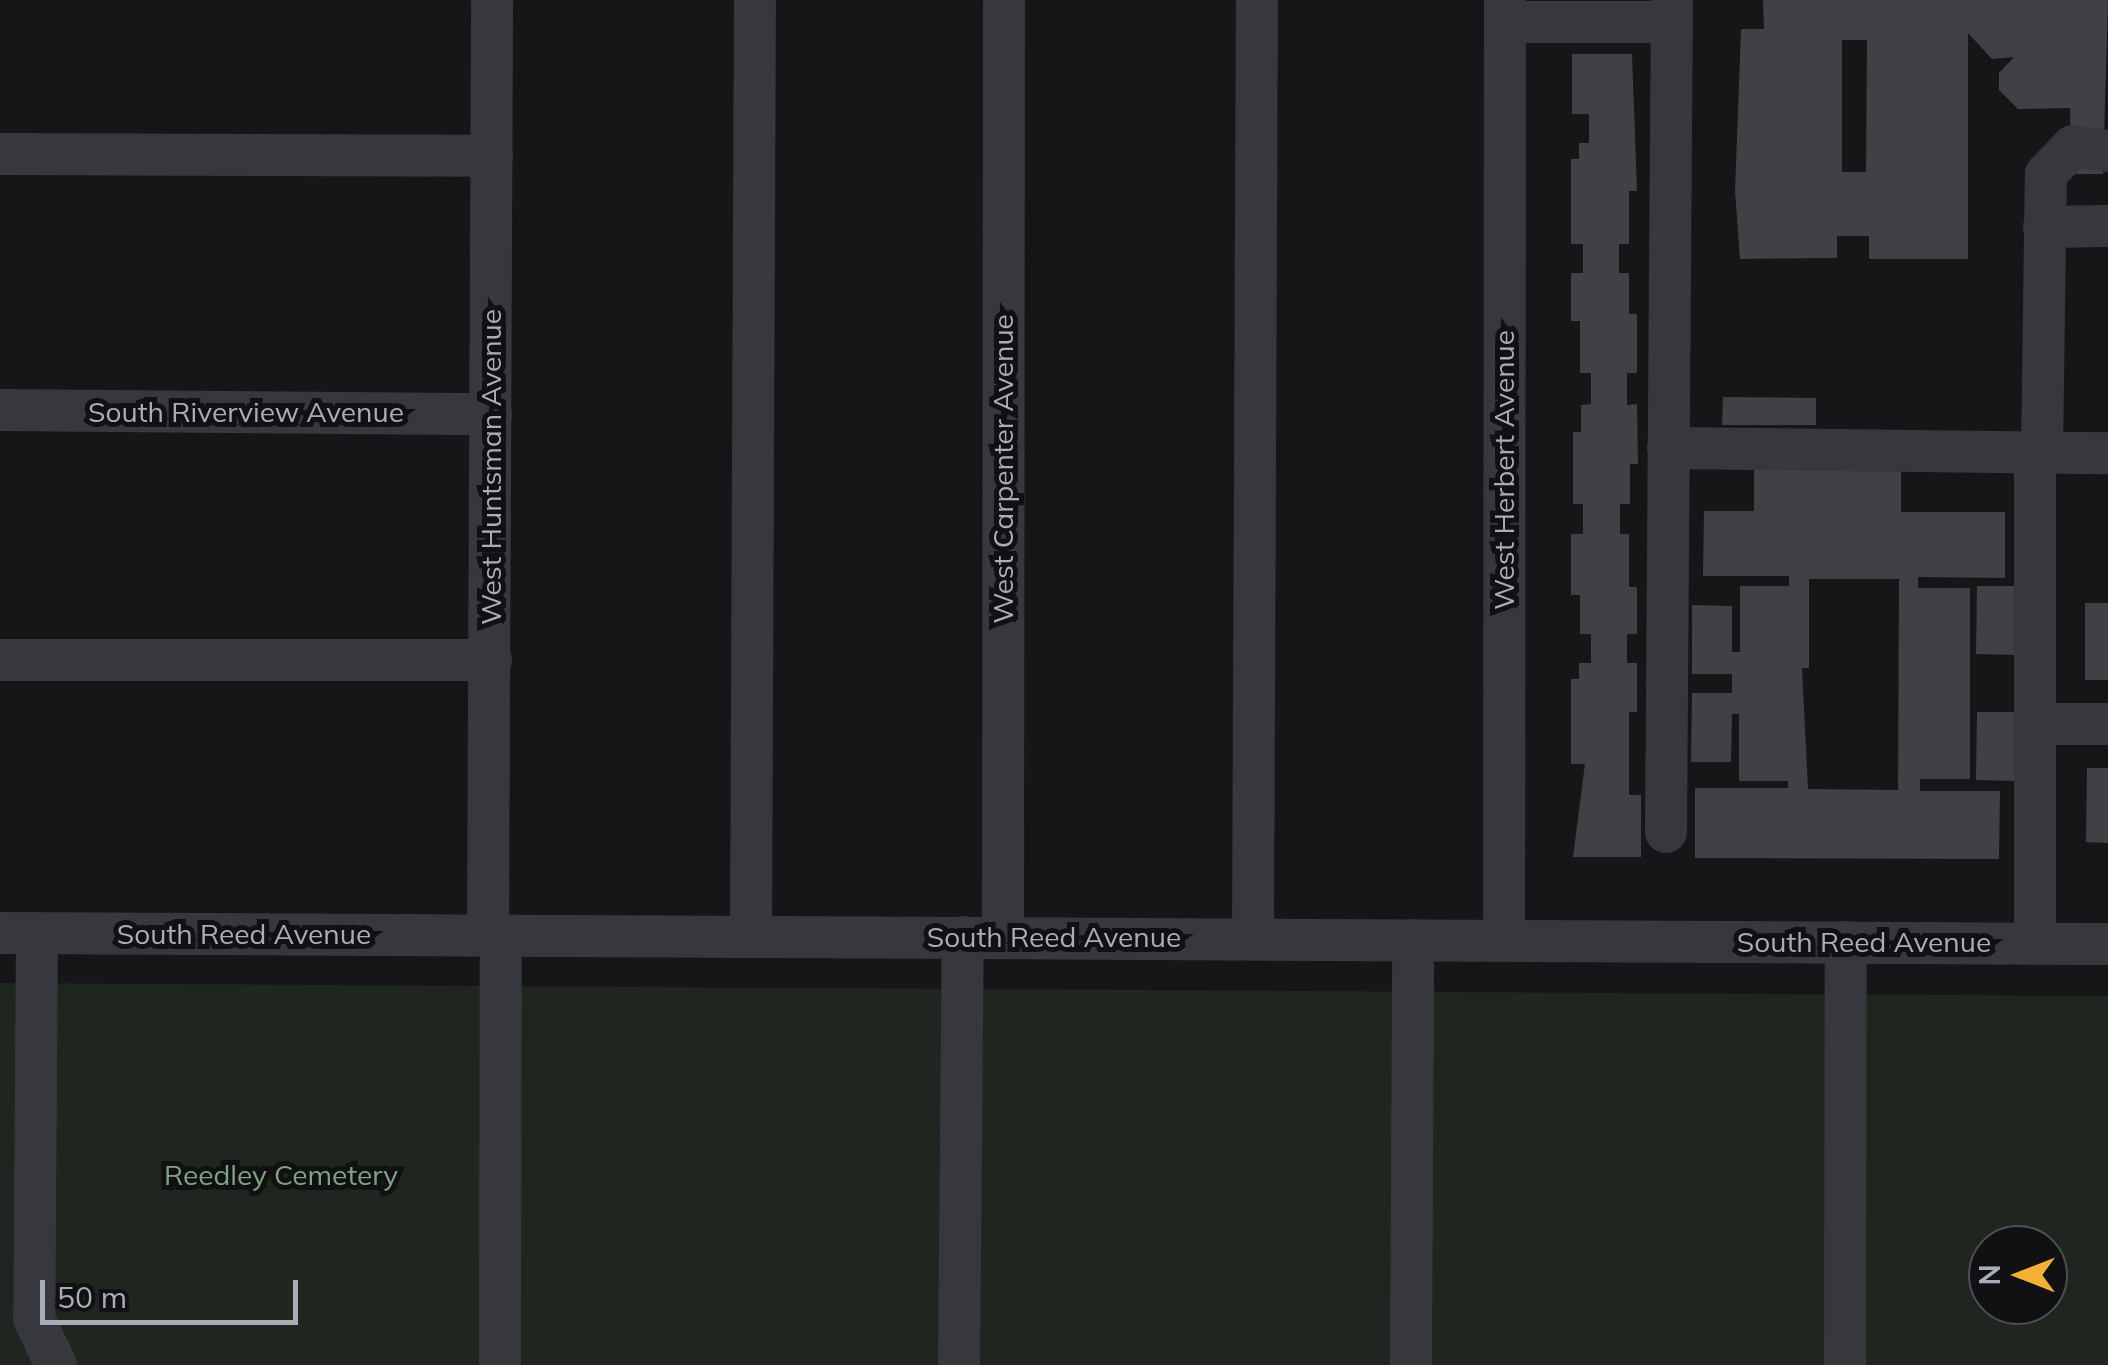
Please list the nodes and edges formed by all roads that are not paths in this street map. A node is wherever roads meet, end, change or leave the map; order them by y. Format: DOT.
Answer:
graph roads {
  1 [pos="492,0"];
  2 [pos="755,0"];
  3 [pos="1004,0"];
  4 [pos="1256,0"];
  5 [pos="1505,11"];
  6 [pos="1672,11"];
  7 [pos="2108,151"];
  8 [pos="0,154"];
  9 [pos="492,156"];
  10 [pos="2108,226"];
  11 [pos="2044,227"];
  12 [pos="0,410"];
  13 [pos="492,414"];
  14 [pos="1668,448"];
  15 [pos="2038,453"];
  16 [pos="2108,453"];
  17 [pos="0,660"];
  18 [pos="491,660"];
  19 [pos="2035,724"];
  20 [pos="2108,724"];
  21 [pos="1666,832"];
  22 [pos="18,933"];
  23 [pos="494,934"];
  24 [pos="751,936"];
  25 [pos="983,937"];
  26 [pos="1253,938"];
  27 [pos="1413,940"];
  28 [pos="1504,940"];
  29 [pos="1846,942"];
  30 [pos="2035,943"];
  31 [pos="2108,944"];
  32 [pos="56,1365"];
  33 [pos="500,1365"];
  34 [pos="959,1365"];
  35 [pos="1411,1365"];
  36 [pos="1845,1365"];
  1 -- 9 [label="street, West Huntsman Avenue"];
  2 -- 24 [label="street"];
  3 -- 25 [label="street, West Carpenter Avenue"];
  4 -- 26 [label="street"];
  5 -- 6 [label="street"];
  5 -- 28 [label="street, West Herbert Avenue"];
  6 -- 14 [label="street"];
  7 -- 11 [label="street"];
  8 -- 9 [label="street"];
  9 -- 13 [label="street, West Huntsman Avenue"];
  10 -- 11 [label="street"];
  11 -- 15 [label="street"];
  12 -- 13 [label="street, South Riverview Avenue"];
  13 -- 18 [label="street, West Huntsman Avenue"];
  14 -- 15 [label="street"];
  14 -- 21 [label="street"];
  15 -- 16 [label="street"];
  15 -- 19 [label="street"];
  17 -- 18 [label="street"];
  18 -- 23 [label="street, West Huntsman Avenue"];
  19 -- 20 [label="street"];
  19 -- 30 [label="street"];
  22 -- 23 [label="street, South Reed Avenue"];
  22 -- 32 [label="street"];
  23 -- 24 [label="street, South Reed Avenue"];
  23 -- 33 [label="street, West Huntsman Avenue"];
  24 -- 25 [label="street, South Reed Avenue"];
  25 -- 26 [label="street, South Reed Avenue"];
  25 -- 34 [label="street, West Carpenter Avenue"];
  26 -- 27 [label="street, South Reed Avenue"];
  27 -- 28 [label="street, South Reed Avenue"];
  27 -- 35 [label="street"];
  28 -- 29 [label="street, South Reed Avenue"];
  29 -- 30 [label="street, South Reed Avenue"];
  29 -- 36 [label="street"];
  30 -- 31 [label="street, South Reed Avenue"];
}
